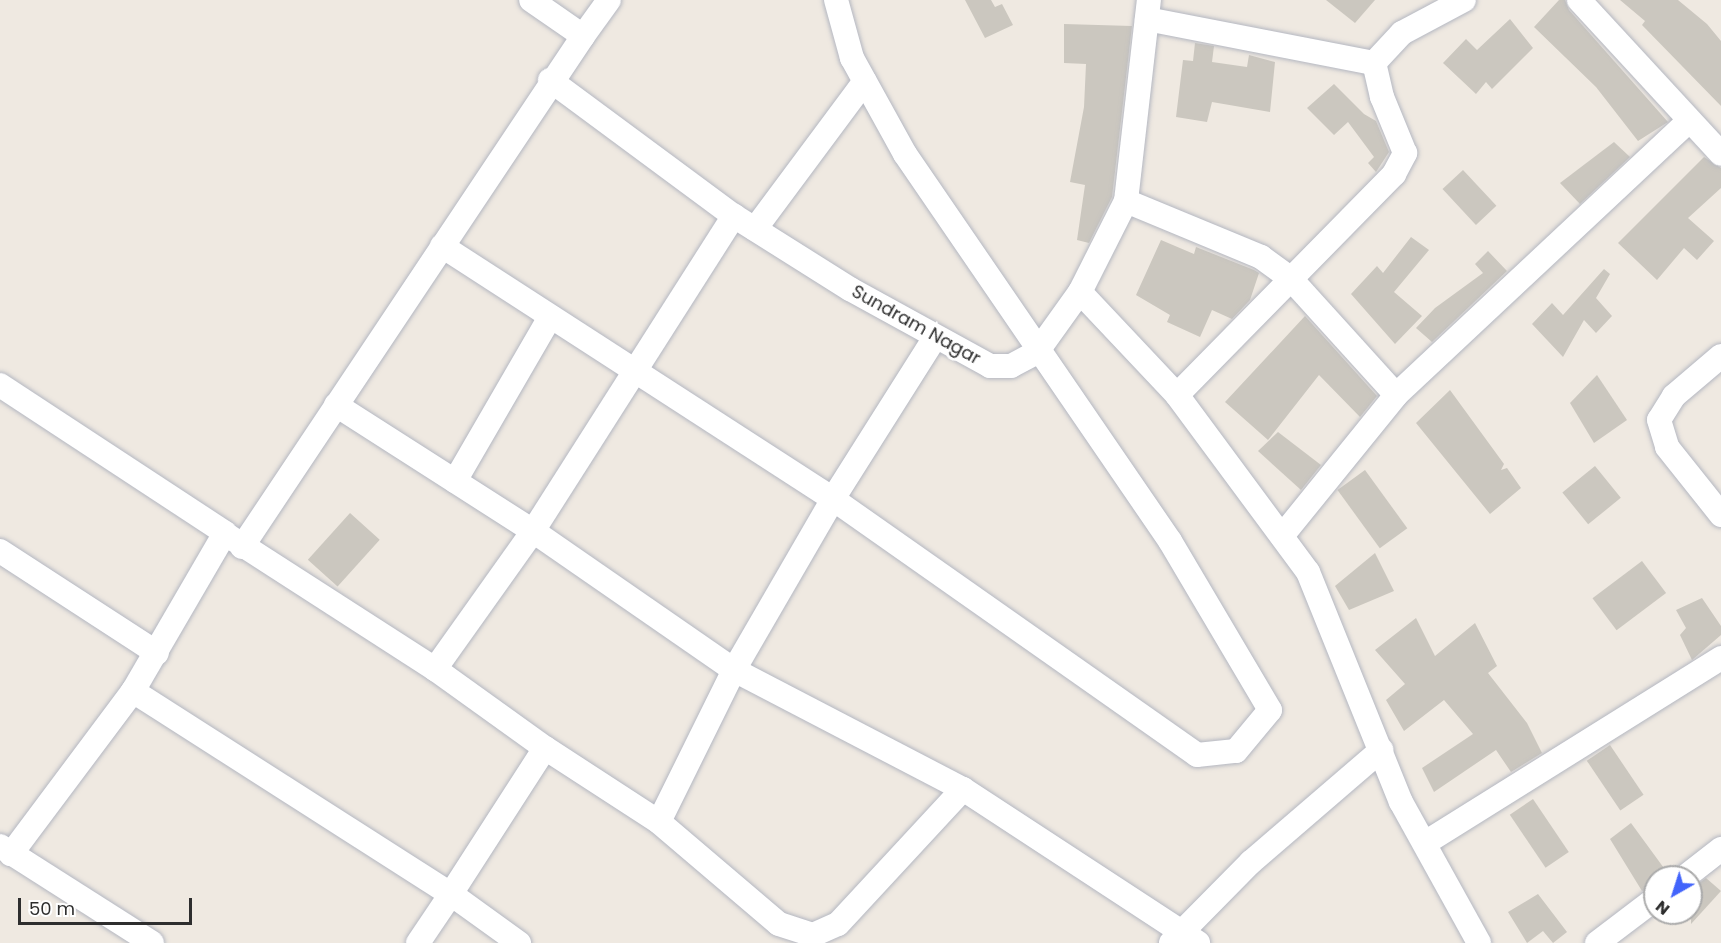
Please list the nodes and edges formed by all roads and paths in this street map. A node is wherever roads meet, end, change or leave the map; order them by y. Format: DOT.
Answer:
graph roads {
  1 [pos="531,0"];
  2 [pos="609,0"];
  3 [pos="836,0"];
  4 [pos="1464,0"];
  5 [pos="1579,0"];
  6 [pos="1148,9"];
  7 [pos="583,36"];
  8 [pos="1374,63"];
  9 [pos="550,80"];
  10 [pos="865,81"];
  11 [pos="1689,121"];
  12 [pos="1721,154"];
  13 [pos="1126,201"];
  14 [pos="734,216"];
  15 [pos="755,230"];
  16 [pos="442,246"];
  17 [pos="1292,279"];
  18 [pos="1080,292"];
  19 [pos="550,317"];
  20 [pos="934,339"];
  21 [pos="1036,352"];
  22 [pos="1721,356"];
  23 [pos="634,373"];
  24 [pos="0,385"];
  25 [pos="1177,395"];
  26 [pos="1396,395"];
  27 [pos="336,405"];
  28 [pos="455,481"];
  29 [pos="833,499"];
  30 [pos="1721,516"];
  31 [pos="533,531"];
  32 [pos="1282,536"];
  33 [pos="233,540"];
  34 [pos="0,551"];
  35 [pos="157,653"];
  36 [pos="1721,658"];
  37 [pos="435,669"];
  38 [pos="734,670"];
  39 [pos="133,691"];
  40 [pos="545,748"];
  41 [pos="1381,750"];
  42 [pos="963,789"];
  43 [pos="659,822"];
  44 [pos="1425,843"];
  45 [pos="1721,849"];
  46 [pos="6,850"];
  47 [pos="1700,865"];
  48 [pos="451,894"];
  49 [pos="1643,908"];
  50 [pos="1184,938"];
  51 [pos="816,939"];
  52 [pos="152,943"];
  53 [pos="418,943"];
  54 [pos="519,943"];
  55 [pos="1479,943"];
  56 [pos="1597,943"];
  1 -- 7 [label="street"];
  2 -- 7 [label="street"];
  3 -- 10 [label="street"];
  4 -- 8 [label="street"];
  5 -- 11 [label="street"];
  6 -- 8 [label="street"];
  6 -- 13 [label="street, Sundram Nagar"];
  7 -- 9 [label="street"];
  8 -- 17 [label="street"];
  9 -- 14 [label="street, Sundram Nagar"];
  9 -- 16 [label="street"];
  10 -- 15 [label="street"];
  10 -- 21 [label="street"];
  11 -- 12 [label="street"];
  11 -- 26 [label="street"];
  13 -- 17 [label="street"];
  13 -- 18 [label="street, Sundram Nagar"];
  14 -- 15 [label="street, Sundram Nagar"];
  14 -- 23 [label="street"];
  15 -- 20 [label="street, Sundram Nagar"];
  16 -- 19 [label="street"];
  16 -- 27 [label="street"];
  17 -- 25 [label="street"];
  17 -- 26 [label="street"];
  18 -- 21 [label="street, Sundram Nagar"];
  18 -- 25 [label="street"];
  19 -- 23 [label="street"];
  19 -- 28 [label="street"];
  20 -- 21 [label="street, Sundram Nagar"];
  20 -- 29 [label="street"];
  21 -- 29 [label="street"];
  22 -- 30 [label="street"];
  23 -- 29 [label="street"];
  23 -- 31 [label="street"];
  24 -- 33 [label="street"];
  25 -- 32 [label="street"];
  26 -- 32 [label="street"];
  27 -- 28 [label="street"];
  27 -- 33 [label="street"];
  28 -- 31 [label="street"];
  29 -- 38 [label="street"];
  31 -- 37 [label="street"];
  31 -- 38 [label="street"];
  32 -- 41 [label="street"];
  33 -- 35 [label="street"];
  33 -- 37 [label="street"];
  34 -- 35 [label="street"];
  35 -- 39 [label="street"];
  36 -- 44 [label="street"];
  37 -- 40 [label="street"];
  38 -- 42 [label="street"];
  38 -- 43 [label="street"];
  39 -- 46 [label="street"];
  39 -- 48 [label="street"];
  40 -- 43 [label="street"];
  40 -- 48 [label="street"];
  41 -- 44 [label="street"];
  41 -- 50 [label="street"];
  42 -- 50 [label="street"];
  42 -- 51 [label="street"];
  43 -- 51 [label="street"];
  44 -- 55 [label="street"];
  45 -- 47 [label="street"];
  46 -- 52 [label="street"];
  48 -- 53 [label="street"];
  48 -- 54 [label="street"];
  49 -- 56 [label="street"];
}
